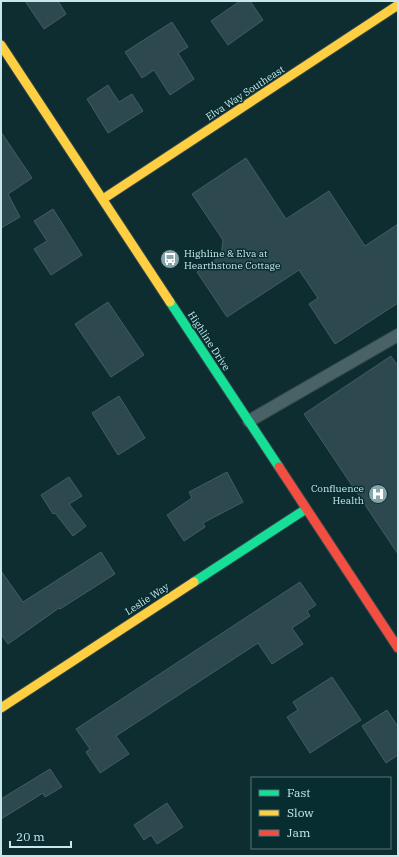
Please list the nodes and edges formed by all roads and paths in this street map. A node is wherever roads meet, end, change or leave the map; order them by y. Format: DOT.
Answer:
graph roads {
  1 [pos="398,5"];
  2 [pos="1,45"];
  3 [pos="103,199"];
  4 [pos="398,335"];
  5 [pos="249,421"];
  6 [pos="306,509"];
  7 [pos="398,648"];
  8 [pos="1,708"];
  1 -- 3 [label="street, Elva Way Southeast"];
  2 -- 3 [label="street, Highline Drive"];
  3 -- 5 [label="street, Highline Drive"];
  4 -- 5 [label="lane"];
  5 -- 6 [label="street, Highline Drive"];
  6 -- 7 [label="street, Highline Drive"];
  6 -- 8 [label="street, Leslie Way"];
}
